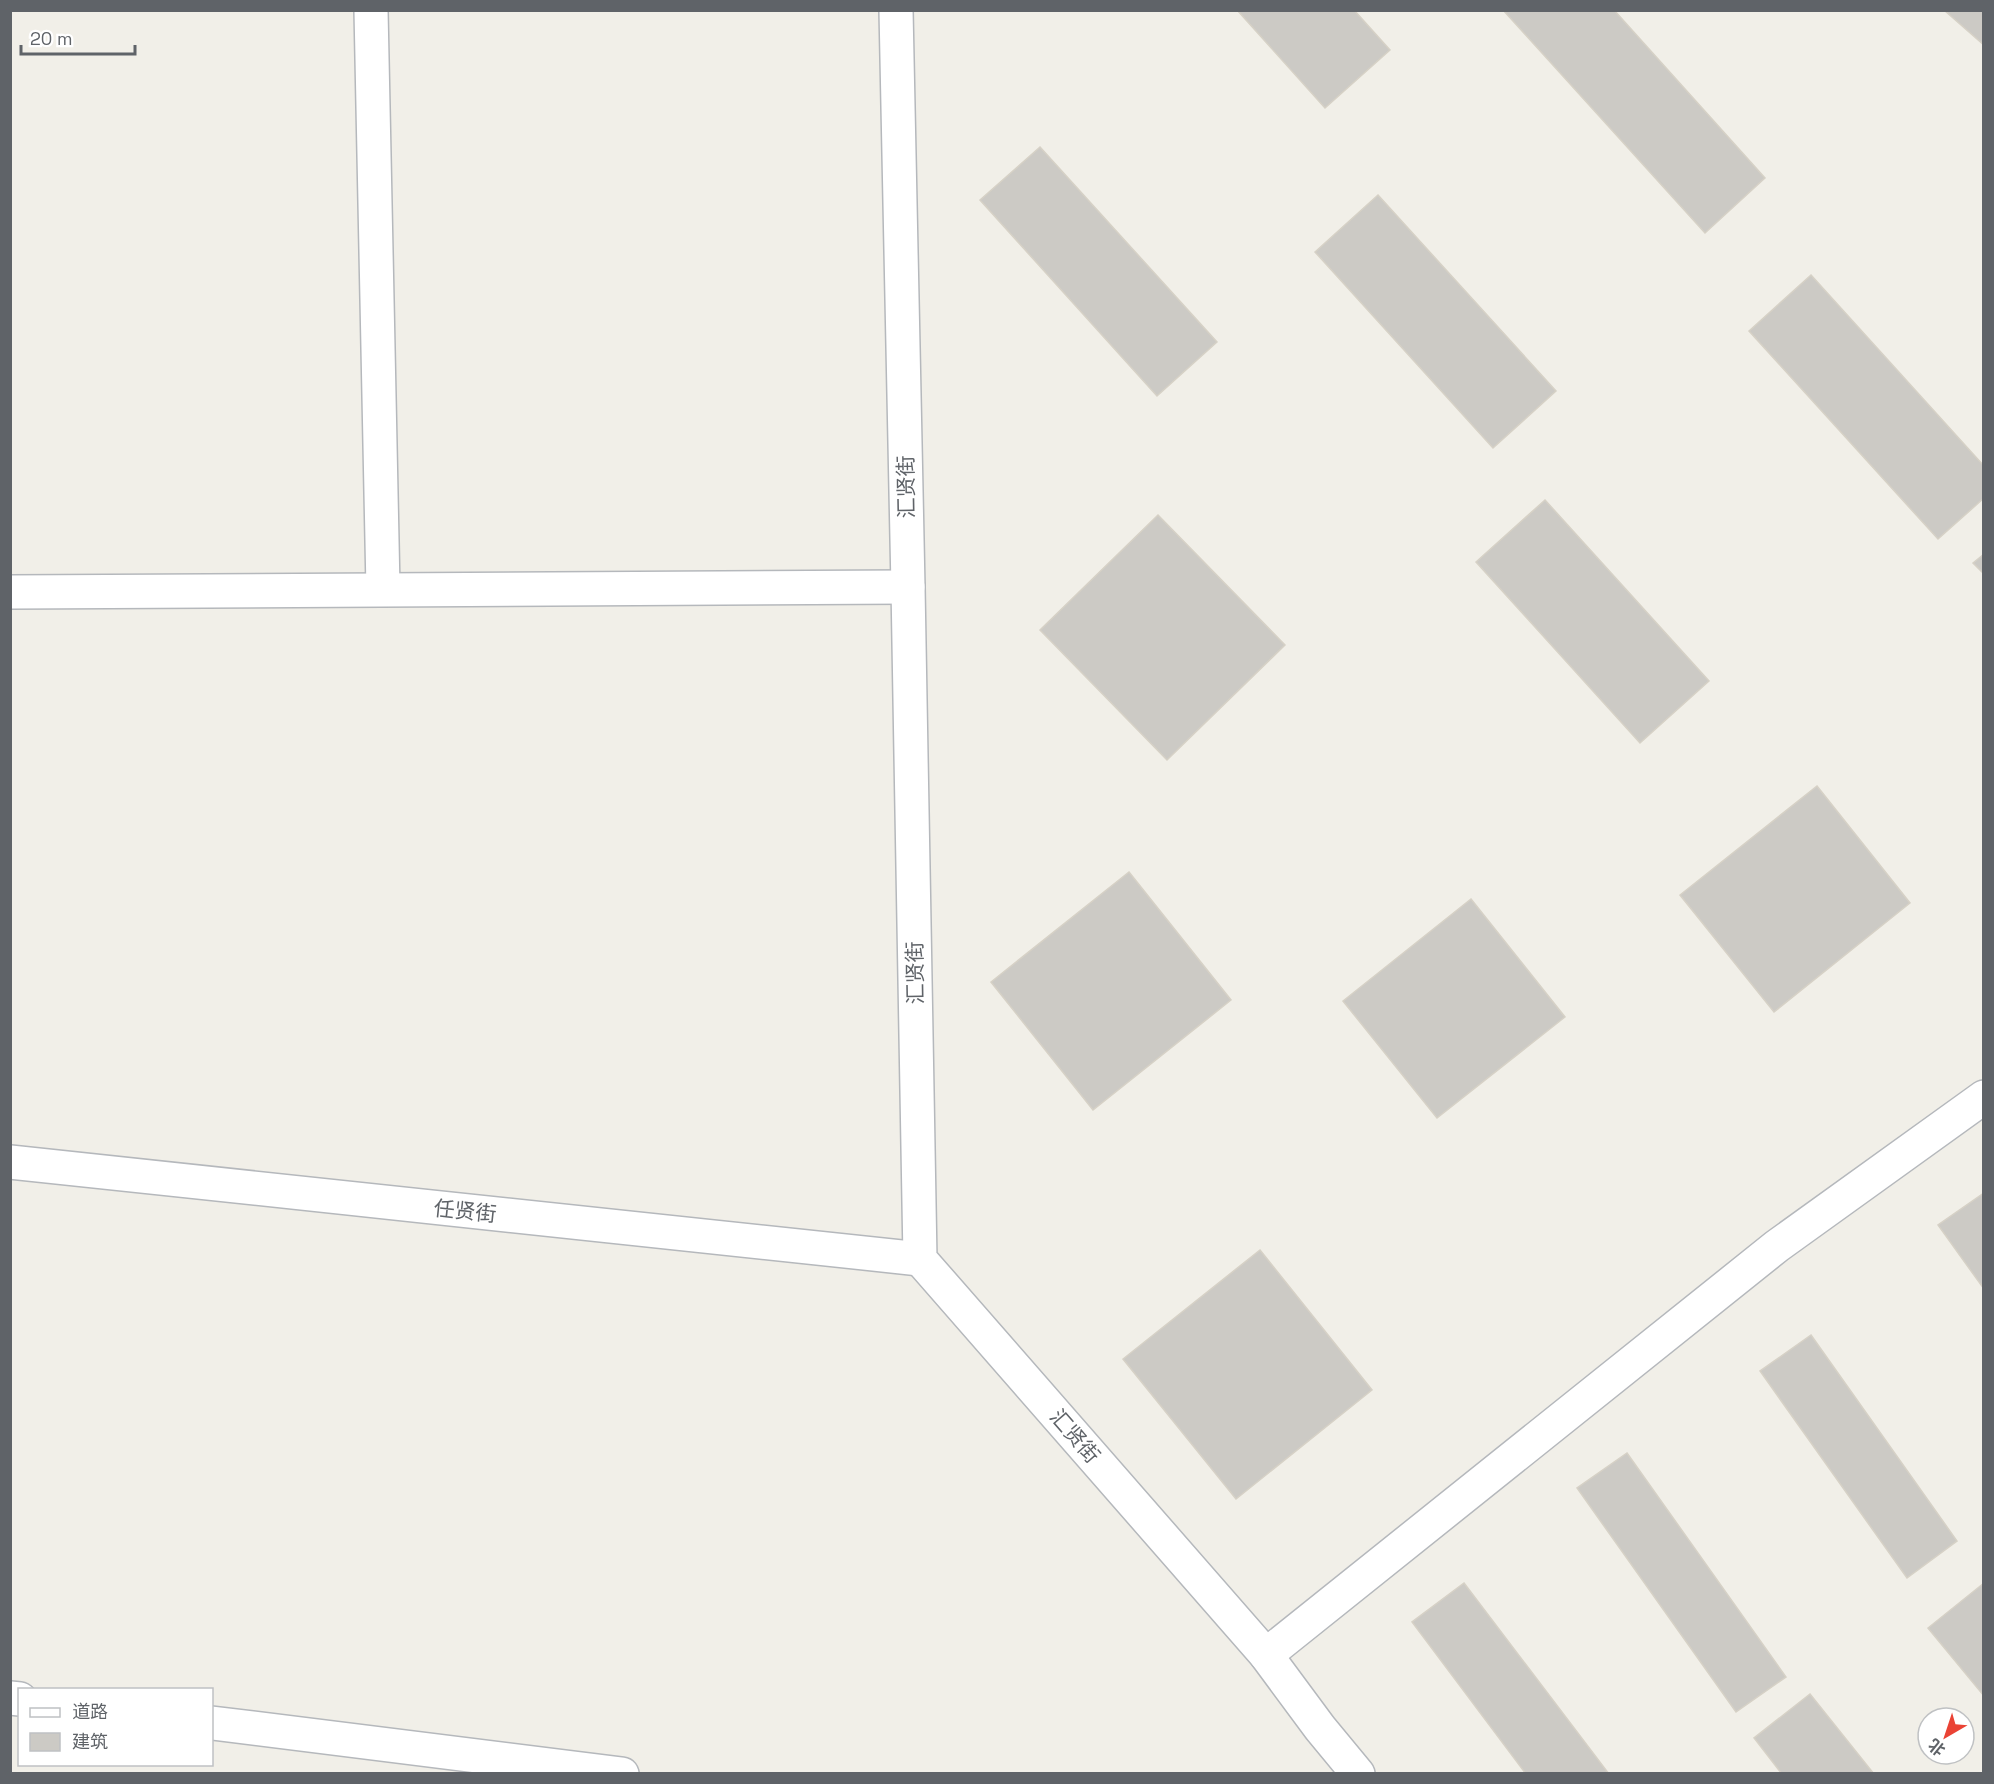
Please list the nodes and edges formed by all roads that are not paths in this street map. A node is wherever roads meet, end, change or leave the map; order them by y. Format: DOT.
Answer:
graph roads {
  1 [pos="371,10"];
  2 [pos="896,10"];
  3 [pos="908,587"];
  4 [pos="383,589"];
  5 [pos="10,592"];
  6 [pos="1983,1097"];
  7 [pos="10,1162"];
  8 [pos="920,1259"];
  9 [pos="1266,1655"];
  10 [pos="213,1723"];
  11 [pos="622,1773"];
  12 [pos="1358,1773"];
  1 -- 4 [label="street"];
  2 -- 3 [label="street, 汇贤街"];
  3 -- 4 [label="street"];
  3 -- 8 [label="street, 汇贤街"];
  4 -- 5 [label="street"];
  6 -- 9 [label="street"];
  7 -- 8 [label="street, 任贤街"];
  8 -- 9 [label="street, 汇贤街"];
  9 -- 12 [label="street, 汇贤街"];
  10 -- 11 [label="street"];
}
